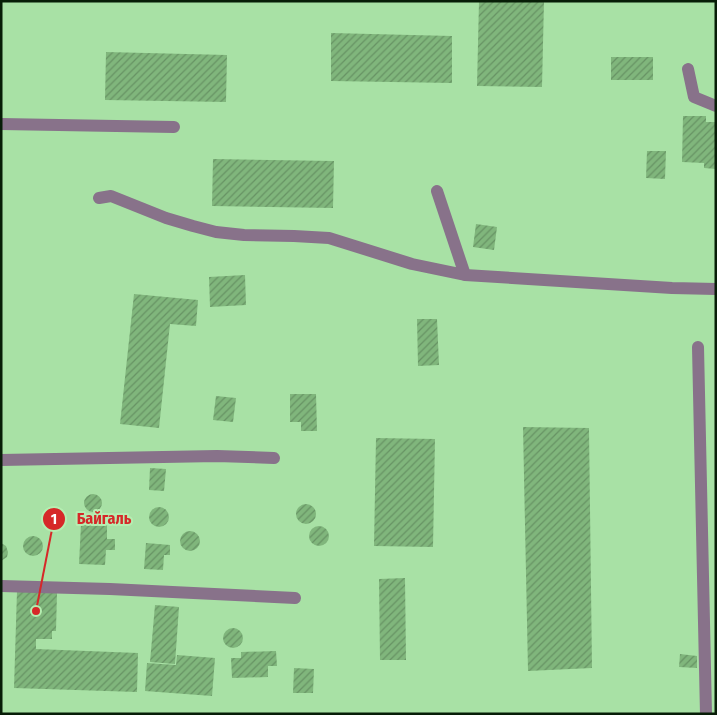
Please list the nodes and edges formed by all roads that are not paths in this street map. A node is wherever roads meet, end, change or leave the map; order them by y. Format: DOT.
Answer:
graph roads {
  1 [pos="688,69"];
  2 [pos="716,106"];
  3 [pos="1,124"];
  4 [pos="174,127"];
  5 [pos="437,191"];
  6 [pos="100,198"];
  7 [pos="465,276"];
  8 [pos="716,289"];
  9 [pos="698,347"];
  10 [pos="274,458"];
  11 [pos="1,460"];
  12 [pos="1,586"];
  13 [pos="296,598"];
  14 [pos="706,714"];
  1 -- 2 [label="street"];
  3 -- 4 [label="street"];
  5 -- 7 [label="street"];
  6 -- 7 [label="street"];
  7 -- 8 [label="street"];
  9 -- 14 [label="street"];
  10 -- 11 [label="street"];
  12 -- 13 [label="street"];
}
